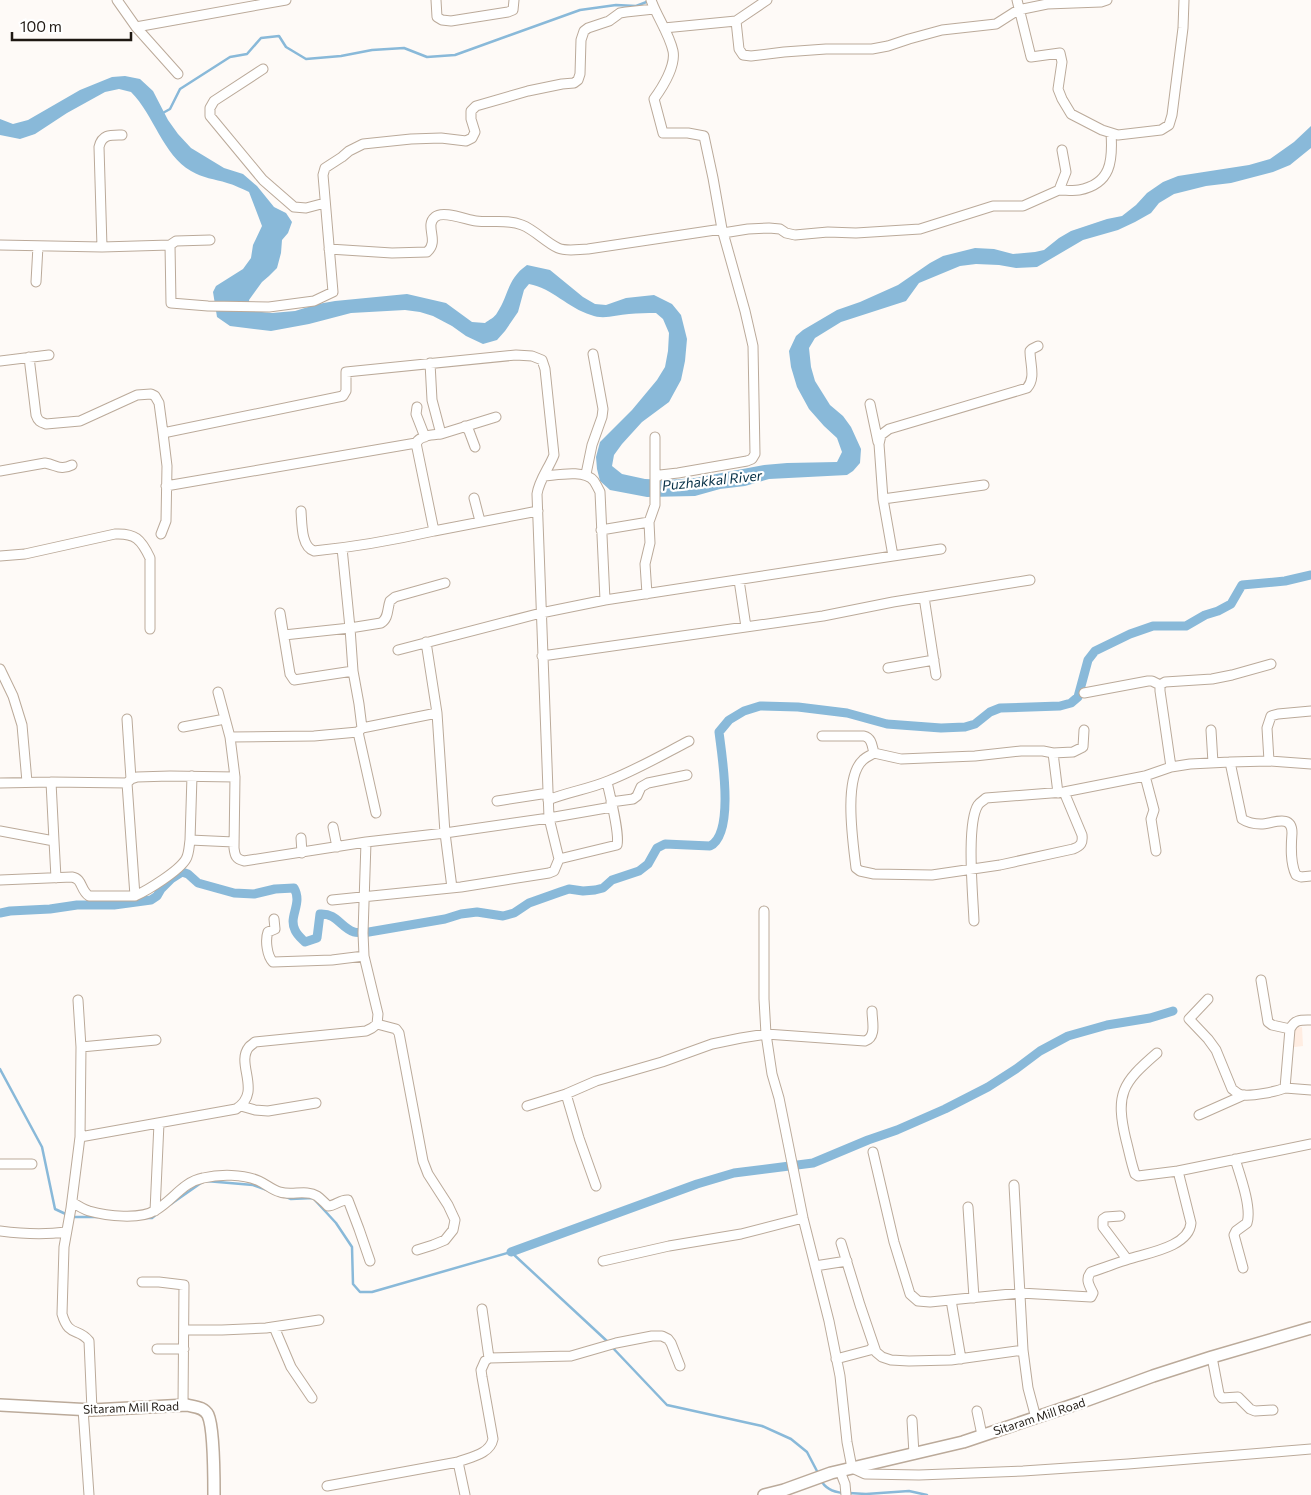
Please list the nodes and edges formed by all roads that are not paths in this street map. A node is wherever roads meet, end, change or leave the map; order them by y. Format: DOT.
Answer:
graph roads {
  1 [pos="117,0"];
  2 [pos="286,0"];
  3 [pos="436,0"];
  4 [pos="514,0"];
  5 [pos="767,0"];
  6 [pos="1017,0"];
  7 [pos="1107,0"];
  8 [pos="1184,0"];
  9 [pos="652,4"];
  10 [pos="1018,10"];
  11 [pos="736,21"];
  12 [pos="136,27"];
  13 [pos="664,28"];
  14 [pos="263,69"];
  15 [pos="178,74"];
  16 [pos="1111,133"];
  17 [pos="122,135"];
  18 [pos="1062,150"];
  19 [pos="1060,190"];
  20 [pos="325,203"];
  21 [pos="723,231"];
  22 [pos="210,240"];
  23 [pos="0,245"];
  24 [pos="170,245"];
  25 [pos="38,246"];
  26 [pos="102,247"];
  27 [pos="329,249"];
  28 [pos="36,282"];
  29 [pos="1038,346"];
  30 [pos="593,354"];
  31 [pos="49,355"];
  32 [pos="28,357"];
  33 [pos="0,361"];
  34 [pos="430,363"];
  35 [pos="870,404"];
  36 [pos="417,407"];
  37 [pos="496,417"];
  38 [pos="465,426"];
  39 [pos="164,433"];
  40 [pos="441,434"];
  41 [pos="426,436"];
  42 [pos="655,437"];
  43 [pos="416,443"];
  44 [pos="879,444"];
  45 [pos="475,447"];
  46 [pos="72,465"];
  47 [pos="0,470"];
  48 [pos="586,474"];
  49 [pos="544,476"];
  50 [pos="655,478"];
  51 [pos="984,485"];
  52 [pos="166,486"];
  53 [pos="474,498"];
  54 [pos="883,499"];
  55 [pos="538,510"];
  56 [pos="301,512"];
  57 [pos="480,521"];
  58 [pos="648,522"];
  59 [pos="602,530"];
  60 [pos="434,531"];
  61 [pos="161,534"];
  62 [pos="342,548"];
  63 [pos="941,549"];
  64 [pos="0,556"];
  65 [pos="893,556"];
  66 [pos="739,580"];
  67 [pos="1030,580"];
  68 [pos="445,583"];
  69 [pos="647,594"];
  70 [pos="924,596"];
  71 [pos="605,600"];
  72 [pos="280,613"];
  73 [pos="541,613"];
  74 [pos="350,628"];
  75 [pos="746,628"];
  76 [pos="150,629"];
  77 [pos="284,636"];
  78 [pos="426,642"];
  79 [pos="398,650"];
  80 [pos="542,656"];
  81 [pos="934,660"];
  82 [pos="1271,664"];
  83 [pos="888,668"];
  84 [pos="0,669"];
  85 [pos="353,671"];
  86 [pos="936,675"];
  87 [pos="1160,685"];
  88 [pos="218,692"];
  89 [pos="1084,693"];
  90 [pos="1311,711"];
  91 [pos="437,713"];
  92 [pos="225,719"];
  93 [pos="127,720"];
  94 [pos="183,727"];
  95 [pos="360,730"];
  96 [pos="1084,730"];
  97 [pos="1211,730"];
  98 [pos="822,736"];
  99 [pos="230,737"];
  100 [pos="689,741"];
  101 [pos="1054,753"];
  102 [pos="874,754"];
  103 [pos="1230,762"];
  104 [pos="1269,762"];
  105 [pos="1213,763"];
  106 [pos="1311,764"];
  107 [pos="1171,767"];
  108 [pos="687,775"];
  109 [pos="192,776"];
  110 [pos="1144,776"];
  111 [pos="235,777"];
  112 [pos="129,781"];
  113 [pos="26,782"];
  114 [pos="51,782"];
  115 [pos="607,782"];
  116 [pos="0,783"];
  117 [pos="1061,793"];
  118 [pos="548,796"];
  119 [pos="497,801"];
  120 [pos="611,805"];
  121 [pos="376,812"];
  122 [pos="549,818"];
  123 [pos="334,827"];
  124 [pos="0,831"];
  125 [pos="445,833"];
  126 [pos="301,838"];
  127 [pos="190,840"];
  128 [pos="54,841"];
  129 [pos="234,842"];
  130 [pos="366,842"];
  131 [pos="337,847"];
  132 [pos="1156,851"];
  133 [pos="302,853"];
  134 [pos="559,859"];
  135 [pos="972,870"];
  136 [pos="1311,876"];
  137 [pos="56,878"];
  138 [pos="0,880"];
  139 [pos="452,888"];
  140 [pos="136,896"];
  141 [pos="364,897"];
  142 [pos="332,900"];
  143 [pos="764,911"];
  144 [pos="274,918"];
  145 [pos="974,921"];
  146 [pos="364,956"];
  147 [pos="1261,980"];
  148 [pos="1208,999"];
  149 [pos="78,1000"];
  150 [pos="872,1011"];
  151 [pos="1311,1020"];
  152 [pos="377,1024"];
  153 [pos="1290,1029"];
  154 [pos="766,1034"];
  155 [pos="156,1040"];
  156 [pos="81,1047"];
  157 [pos="1157,1052"];
  158 [pos="1285,1088"];
  159 [pos="1311,1090"];
  160 [pos="566,1094"];
  161 [pos="1244,1095"];
  162 [pos="316,1103"];
  163 [pos="241,1106"];
  164 [pos="527,1106"];
  165 [pos="1199,1115"];
  166 [pos="158,1123"];
  167 [pos="80,1137"];
  168 [pos="1311,1144"];
  169 [pos="873,1152"];
  170 [pos="1235,1159"];
  171 [pos="0,1164"];
  172 [pos="32,1164"];
  173 [pos="1178,1171"];
  174 [pos="1014,1185"];
  175 [pos="596,1186"];
  176 [pos="72,1205"];
  177 [pos="968,1207"];
  178 [pos="156,1211"];
  179 [pos="1120,1216"];
  180 [pos="803,1218"];
  181 [pos="0,1231"];
  182 [pos="66,1232"];
  183 [pos="841,1243"];
  184 [pos="417,1250"];
  185 [pos="1127,1259"];
  186 [pos="370,1261"];
  187 [pos="846,1261"];
  188 [pos="603,1262"];
  189 [pos="815,1266"];
  190 [pos="1243,1268"];
  191 [pos="142,1282"];
  192 [pos="1020,1293"];
  193 [pos="974,1298"];
  194 [pos="951,1300"];
  195 [pos="482,1309"];
  196 [pos="319,1320"];
  197 [pos="274,1327"];
  198 [pos="1311,1328"];
  199 [pos="184,1330"];
  200 [pos="874,1346"];
  201 [pos="157,1348"];
  202 [pos="184,1349"];
  203 [pos="1023,1350"];
  204 [pos="1212,1356"];
  205 [pos="489,1358"];
  206 [pos="836,1359"];
  207 [pos="960,1359"];
  208 [pos="680,1366"];
  209 [pos="312,1398"];
  210 [pos="0,1405"];
  211 [pos="183,1405"];
  212 [pos="87,1409"];
  213 [pos="1273,1410"];
  214 [pos="977,1411"];
  215 [pos="1036,1418"];
  216 [pos="912,1420"];
  217 [pos="982,1435"];
  218 [pos="1311,1449"];
  219 [pos="914,1454"];
  220 [pos="458,1462"];
  221 [pos="852,1468"];
  222 [pos="836,1472"];
  223 [pos="327,1486"];
  224 [pos="782,1492"];
  225 [pos="89,1495"];
  226 [pos="214,1495"];
  227 [pos="465,1495"];
  228 [pos="764,1495"];
  229 [pos="846,1495"];
  1 -- 12 [label="street"];
  2 -- 12 [label="street"];
  3 -- 4 [label="street"];
  5 -- 11 [label="street"];
  6 -- 10 [label="street"];
  7 -- 10 [label="street"];
  8 -- 16 [label="street"];
  9 -- 13 [label="street"];
  9 -- 20 [label="street"];
  10 -- 11 [label="street"];
  10 -- 16 [label="street"];
  11 -- 13 [label="street"];
  12 -- 15 [label="street"];
  13 -- 21 [label="street"];
  14 -- 20 [label="street"];
  16 -- 19 [label="street"];
  17 -- 26 [label="street"];
  18 -- 19 [label="street"];
  19 -- 21 [label="street"];
  20 -- 27 [label="street"];
  21 -- 27 [label="street"];
  21 -- 50 [label="street"];
  22 -- 24 [label="street"];
  23 -- 25 [label="street"];
  24 -- 26 [label="street"];
  24 -- 27 [label="street"];
  25 -- 26 [label="street"];
  25 -- 28 [label="street"];
  29 -- 44 [label="street"];
  30 -- 48 [label="street"];
  31 -- 32 [label="street"];
  32 -- 33 [label="street"];
  32 -- 39 [label="street"];
  34 -- 39 [label="street"];
  34 -- 40 [label="street"];
  34 -- 49 [label="street"];
  35 -- 44 [label="street"];
  36 -- 41 [label="street"];
  37 -- 38 [label="street"];
  38 -- 40 [label="street"];
  38 -- 45 [label="street"];
  39 -- 52 [label="street"];
  40 -- 41 [label="street"];
  41 -- 43 [label="street"];
  42 -- 50 [label="street"];
  43 -- 52 [label="street"];
  43 -- 60 [label="street"];
  44 -- 54 [label="street"];
  46 -- 47 [label="street"];
  48 -- 49 [label="street"];
  48 -- 59 [label="street"];
  49 -- 55 [label="street"];
  50 -- 58 [label="street"];
  51 -- 54 [label="street"];
  52 -- 61 [label="street"];
  53 -- 57 [label="street"];
  54 -- 65 [label="street"];
  55 -- 57 [label="street"];
  55 -- 73 [label="street"];
  56 -- 62 [label="street"];
  57 -- 60 [label="street"];
  58 -- 59 [label="street"];
  58 -- 69 [label="street"];
  59 -- 71 [label="street"];
  60 -- 62 [label="street"];
  62 -- 74 [label="street"];
  63 -- 65 [label="street"];
  64 -- 76 [label="street"];
  65 -- 66 [label="street"];
  66 -- 69 [label="street"];
  66 -- 75 [label="street"];
  67 -- 70 [label="street"];
  68 -- 74 [label="street"];
  69 -- 71 [label="street"];
  70 -- 75 [label="street"];
  70 -- 81 [label="street"];
  71 -- 73 [label="street"];
  72 -- 77 [label="street"];
  73 -- 78 [label="street"];
  73 -- 80 [label="street"];
  74 -- 77 [label="street"];
  74 -- 85 [label="street"];
  75 -- 80 [label="street"];
  77 -- 85 [label="street"];
  78 -- 79 [label="street"];
  78 -- 91 [label="street"];
  80 -- 118 [label="street"];
  81 -- 83 [label="street"];
  81 -- 86 [label="street"];
  82 -- 87 [label="street"];
  84 -- 113 [label="street"];
  85 -- 95 [label="street"];
  87 -- 89 [label="street"];
  87 -- 107 [label="street"];
  88 -- 92 [label="street"];
  90 -- 104 [label="street"];
  91 -- 95 [label="street"];
  91 -- 125 [label="street"];
  92 -- 94 [label="street"];
  92 -- 99 [label="street"];
  93 -- 112 [label="street"];
  95 -- 99 [label="street"];
  95 -- 121 [label="street"];
  96 -- 101 [label="street"];
  97 -- 105 [label="street"];
  98 -- 102 [label="street"];
  99 -- 111 [label="street"];
  100 -- 115 [label="street"];
  101 -- 102 [label="street"];
  101 -- 117 [label="street"];
  102 -- 135 [label="street"];
  103 -- 104 [label="street"];
  103 -- 105 [label="street"];
  103 -- 136 [label="street"];
  104 -- 106 [label="street"];
  105 -- 107 [label="street"];
  107 -- 110 [label="street"];
  108 -- 120 [label="street"];
  109 -- 111 [label="street"];
  109 -- 112 [label="street"];
  109 -- 127 [label="street"];
  110 -- 117 [label="street"];
  110 -- 132 [label="street"];
  111 -- 129 [label="street"];
  112 -- 114 [label="street"];
  112 -- 140 [label="street"];
  113 -- 114 [label="street"];
  113 -- 116 [label="street"];
  114 -- 128 [label="street"];
  115 -- 118 [label="street"];
  115 -- 120 [label="street"];
  117 -- 135 [label="street"];
  117 -- 135 [label="street"];
  118 -- 119 [label="street"];
  118 -- 122 [label="street"];
  120 -- 122 [label="street"];
  120 -- 134 [label="street"];
  122 -- 125 [label="street"];
  122 -- 134 [label="street"];
  123 -- 131 [label="street"];
  124 -- 128 [label="street"];
  125 -- 130 [label="street"];
  125 -- 139 [label="street"];
  126 -- 133 [label="street"];
  127 -- 129 [label="street"];
  127 -- 140 [label="street"];
  128 -- 137 [label="street"];
  129 -- 133 [label="street"];
  130 -- 131 [label="street"];
  130 -- 141 [label="street"];
  131 -- 133 [label="street"];
  134 -- 139 [label="street"];
  135 -- 145 [label="street"];
  137 -- 138 [label="street"];
  137 -- 140 [label="street"];
  139 -- 141 [label="street"];
  141 -- 142 [label="street"];
  141 -- 146 [label="street"];
  143 -- 154 [label="street"];
  144 -- 146 [label="street"];
  146 -- 152 [label="street"];
  147 -- 153 [label="street"];
  148 -- 161 [label="street"];
  149 -- 156 [label="street"];
  150 -- 154 [label="street"];
  151 -- 153 [label="street"];
  152 -- 163 [label="street"];
  152 -- 184 [label="street"];
  153 -- 158 [label="street"];
  154 -- 160 [label="street"];
  154 -- 180 [label="street"];
  155 -- 156 [label="street"];
  156 -- 167 [label="street"];
  157 -- 173 [label="street"];
  158 -- 159 [label="street"];
  158 -- 161 [label="street"];
  160 -- 164 [label="street"];
  160 -- 175 [label="street"];
  161 -- 165 [label="street"];
  162 -- 163 [label="street"];
  163 -- 166 [label="street"];
  166 -- 167 [label="street"];
  166 -- 178 [label="street"];
  167 -- 176 [label="street"];
  168 -- 170 [label="street"];
  169 -- 194 [label="street"];
  170 -- 173 [label="street"];
  170 -- 190 [label="street"];
  171 -- 172 [label="street"];
  173 -- 185 [label="street"];
  174 -- 192 [label="street"];
  176 -- 178 [label="street"];
  176 -- 182 [label="street"];
  177 -- 193 [label="street"];
  178 -- 186 [label="street"];
  179 -- 185 [label="street"];
  180 -- 188 [label="street"];
  180 -- 189 [label="street"];
  181 -- 182 [label="street"];
  182 -- 212 [label="street"];
  183 -- 187 [label="street"];
  185 -- 192 [label="street"];
  187 -- 189 [label="street"];
  187 -- 200 [label="street"];
  189 -- 206 [label="street"];
  191 -- 199 [label="street"];
  192 -- 193 [label="street"];
  192 -- 203 [label="street"];
  193 -- 194 [label="street"];
  194 -- 207 [label="street"];
  195 -- 205 [label="street"];
  196 -- 197 [label="street"];
  197 -- 199 [label="street"];
  197 -- 209 [label="street"];
  198 -- 204 [label="main road, Sitaram Mill Road"];
  199 -- 202 [label="street"];
  200 -- 206 [label="street"];
  200 -- 207 [label="street"];
  201 -- 202 [label="street"];
  202 -- 211 [label="street"];
  203 -- 207 [label="street"];
  203 -- 215 [label="street"];
  204 -- 213 [label="street"];
  204 -- 215 [label="main road, Sitaram Mill Road"];
  205 -- 208 [label="street"];
  205 -- 220 [label="street"];
  206 -- 221 [label="street"];
  210 -- 212 [label="main road, Sitaram Mill Road"];
  211 -- 212 [label="main road, Sitaram Mill Road"];
  211 -- 226 [label="main road, Sitaram Mill Road"];
  212 -- 225 [label="street"];
  214 -- 217 [label="street"];
  215 -- 217 [label="main road, Sitaram Mill Road"];
  216 -- 219 [label="street"];
  217 -- 219 [label="main road, Sitaram Mill Road"];
  218 -- 221 [label="street"];
  219 -- 221 [label="main road, Sitaram Mill Road"];
  220 -- 223 [label="street"];
  220 -- 227 [label="street"];
  221 -- 222 [label="main road, Sitaram Mill Road"];
  222 -- 224 [label="main road, Sitaram Mill Road"];
  222 -- 229 [label="street"];
  224 -- 228 [label="main road, Sitaram Mill Road"];
}
